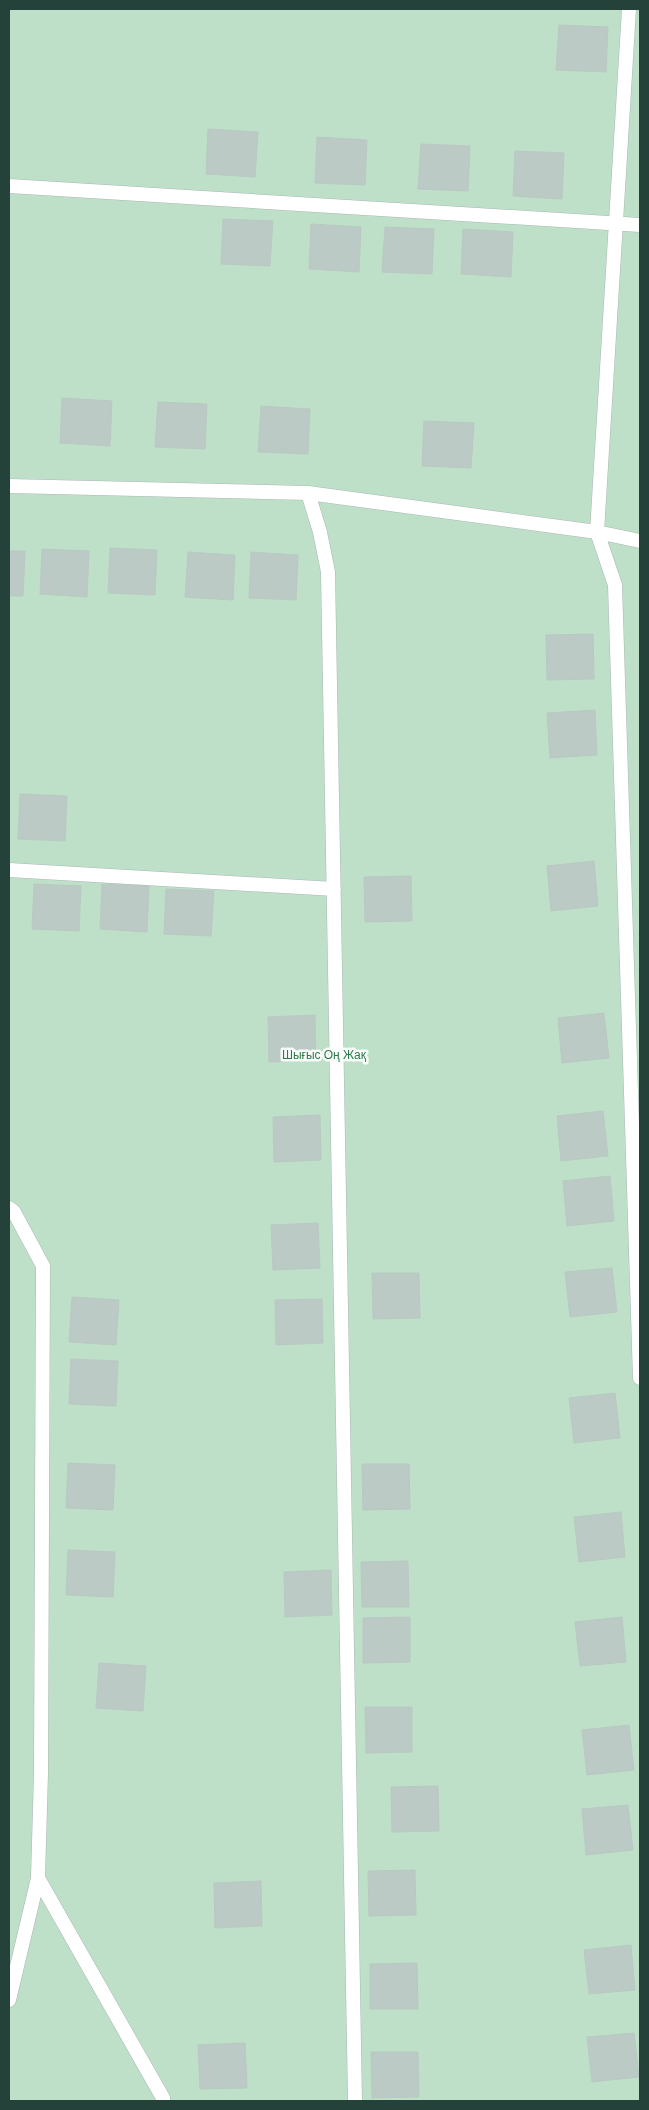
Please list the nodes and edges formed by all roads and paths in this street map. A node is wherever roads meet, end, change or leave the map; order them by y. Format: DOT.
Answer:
graph roads {
  1 [pos="629,9"];
  2 [pos="9,186"];
  3 [pos="616,223"];
  4 [pos="640,225"];
  5 [pos="9,486"];
  6 [pos="308,493"];
  7 [pos="597,532"];
  8 [pos="640,541"];
  9 [pos="9,870"];
  10 [pos="334,889"];
  11 [pos="9,1208"];
  12 [pos="640,1378"];
  13 [pos="38,1878"];
  14 [pos="9,2000"];
  15 [pos="163,2101"];
  16 [pos="355,2101"];
  1 -- 3 [label="lane"];
  2 -- 3 [label="lane"];
  3 -- 4 [label="lane"];
  3 -- 7 [label="lane"];
  5 -- 6 [label="lane"];
  6 -- 7 [label="lane"];
  6 -- 10 [label="lane"];
  7 -- 8 [label="lane"];
  7 -- 12 [label="lane"];
  9 -- 10 [label="lane"];
  10 -- 16 [label="lane"];
  11 -- 13 [label="lane"];
  13 -- 14 [label="lane"];
  13 -- 15 [label="lane"];
}
